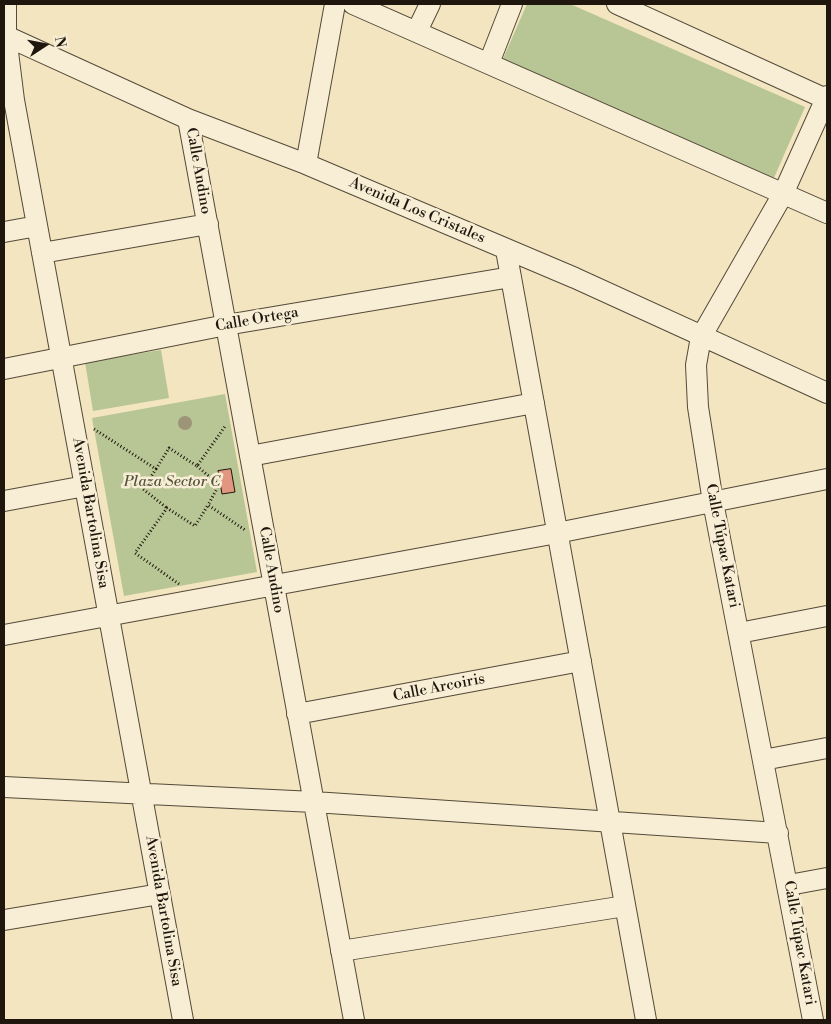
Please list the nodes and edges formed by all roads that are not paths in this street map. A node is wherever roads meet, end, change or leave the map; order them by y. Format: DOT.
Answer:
graph roads {
  1 [pos="6,4"];
  2 [pos="334,4"];
  3 [pos="353,4"];
  4 [pos="430,4"];
  5 [pos="512,4"];
  6 [pos="617,4"];
  7 [pos="417,31"];
  8 [pos="5,35"];
  9 [pos="488,63"];
  10 [pos="827,97"];
  11 [pos="9,101"];
  12 [pos="188,119"];
  13 [pos="306,164"];
  14 [pos="783,194"];
  15 [pos="827,212"];
  16 [pos="208,224"];
  17 [pos="37,226"];
  18 [pos="4,232"];
  19 [pos="506,250"];
  20 [pos="42,253"];
  21 [pos="511,277"];
  22 [pos="226,325"];
  23 [pos="701,337"];
  24 [pos="61,358"];
  25 [pos="4,369"];
  26 [pos="827,393"];
  27 [pos="534,403"];
  28 [pos="250,456"];
  29 [pos="827,478"];
  30 [pos="85,486"];
  31 [pos="4,501"];
  32 [pos="714,502"];
  33 [pos="557,533"];
  34 [pos="274,584"];
  35 [pos="109,615"];
  36 [pos="827,616"];
  37 [pos="739,632"];
  38 [pos="4,635"];
  39 [pos="581,661"];
  40 [pos="297,714"];
  41 [pos="827,748"];
  42 [pos="763,760"];
  43 [pos="4,786"];
  44 [pos="141,793"];
  45 [pos="314,802"];
  46 [pos="610,823"];
  47 [pos="778,834"];
  48 [pos="827,878"];
  49 [pos="789,885"];
  50 [pos="160,894"];
  51 [pos="625,906"];
  52 [pos="4,920"];
  53 [pos="341,951"];
  54 [pos="183,1020"];
  55 [pos="354,1020"];
  56 [pos="646,1020"];
  57 [pos="814,1020"];
  1 -- 8 [label="street, Avenida Bartolina Sisa"];
  2 -- 13 [label="street"];
  3 -- 7 [label="street"];
  4 -- 7 [label="street"];
  5 -- 9 [label="street"];
  6 -- 10 [label="street"];
  7 -- 9 [label="street"];
  8 -- 11 [label="street, Avenida Bartolina Sisa"];
  8 -- 12 [label="street, Avenida Los Cristales"];
  9 -- 14 [label="street"];
  10 -- 14 [label="street, Calle Túpac Katari"];
  11 -- 17 [label="street, Avenida Bartolina Sisa"];
  12 -- 13 [label="street, Avenida Los Cristales"];
  12 -- 16 [label="street, Calle Andino"];
  13 -- 19 [label="street, Avenida Los Cristales"];
  14 -- 15 [label="street"];
  14 -- 23 [label="street, Calle Túpac Katari"];
  16 -- 20 [label="street"];
  16 -- 22 [label="street, Calle Andino"];
  17 -- 18 [label="street"];
  17 -- 20 [label="street, Avenida Bartolina Sisa"];
  19 -- 21 [label="street"];
  19 -- 23 [label="street, Avenida Los Cristales"];
  20 -- 24 [label="street, Avenida Bartolina Sisa"];
  21 -- 22 [label="street, Calle Ortega"];
  21 -- 27 [label="street"];
  22 -- 24 [label="street, Calle Ortega"];
  22 -- 28 [label="street, Calle Andino"];
  23 -- 26 [label="street, Avenida Los Cristales"];
  23 -- 32 [label="street, Calle Túpac Katari"];
  24 -- 25 [label="street, Calle Ortega"];
  24 -- 30 [label="street, Avenida Bartolina Sisa"];
  27 -- 28 [label="street"];
  27 -- 33 [label="street"];
  28 -- 34 [label="street, Calle Andino"];
  29 -- 32 [label="street"];
  30 -- 31 [label="street"];
  30 -- 35 [label="street, Avenida Bartolina Sisa"];
  32 -- 33 [label="street"];
  32 -- 37 [label="street, Calle Túpac Katari"];
  33 -- 34 [label="street"];
  33 -- 39 [label="street"];
  34 -- 35 [label="street"];
  34 -- 40 [label="street, Calle Andino"];
  35 -- 38 [label="street"];
  35 -- 44 [label="street, Avenida Bartolina Sisa"];
  36 -- 37 [label="street"];
  37 -- 42 [label="street, Calle Túpac Katari"];
  39 -- 40 [label="street, Calle Arcoiris"];
  39 -- 46 [label="street"];
  40 -- 45 [label="street, Calle Andino"];
  41 -- 42 [label="street"];
  42 -- 47 [label="street, Calle Túpac Katari"];
  43 -- 44 [label="street"];
  44 -- 45 [label="street"];
  44 -- 50 [label="street, Avenida Bartolina Sisa"];
  45 -- 46 [label="street"];
  45 -- 53 [label="street, Calle Andino"];
  46 -- 47 [label="street"];
  46 -- 51 [label="street"];
  47 -- 49 [label="street, Calle Túpac Katari"];
  48 -- 49 [label="street"];
  49 -- 57 [label="street, Calle Túpac Katari"];
  50 -- 52 [label="street"];
  50 -- 54 [label="street, Avenida Bartolina Sisa"];
  51 -- 53 [label="street"];
  51 -- 56 [label="street"];
  53 -- 55 [label="street, Calle Andino"];
}
